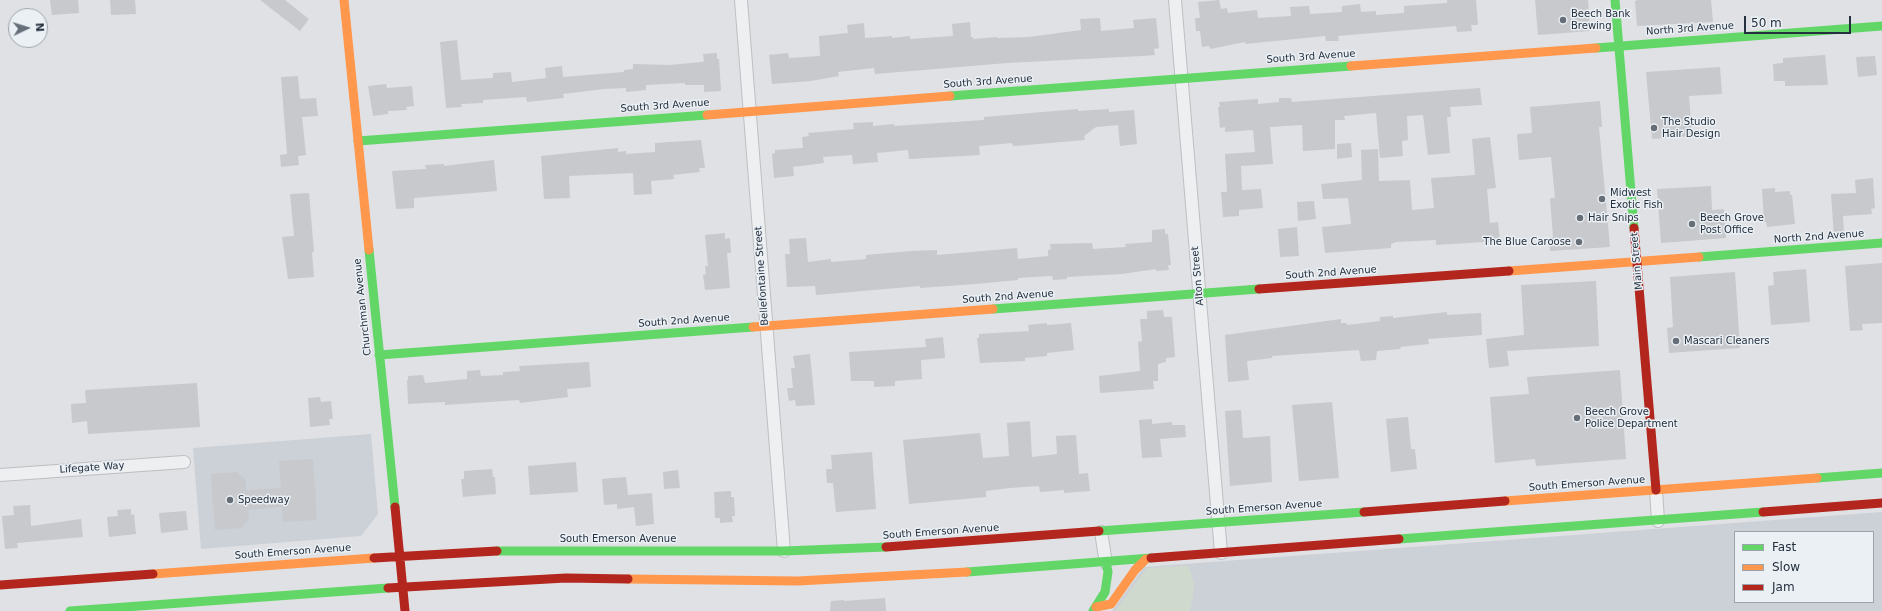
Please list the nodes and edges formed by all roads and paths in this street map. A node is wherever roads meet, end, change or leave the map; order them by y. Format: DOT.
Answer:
graph roads {
  1 [pos="344,0"];
  2 [pos="741,0"];
  3 [pos="1175,0"];
  4 [pos="1615,0"];
  5 [pos="1882,26"];
  6 [pos="1619,46"];
  7 [pos="1182,78"];
  8 [pos="750,111"];
  9 [pos="358,141"];
  10 [pos="1882,243"];
  11 [pos="1638,261"];
  12 [pos="1200,294"];
  13 [pos="765,326"];
  14 [pos="379,355"];
  15 [pos="184,462"];
  16 [pos="1882,473"];
  17 [pos="0,475"];
  18 [pos="1656,490"];
  19 [pos="1882,504"];
  20 [pos="1658,521"];
  21 [pos="1218,522"];
  22 [pos="1101,532"];
  23 [pos="784,551"];
  24 [pos="1221,552"];
  25 [pos="398,555"];
  26 [pos="1146,559"];
  27 [pos="1106,562"];
  28 [pos="0,585"];
  29 [pos="402,587"];
  30 [pos="1095,609"];
  31 [pos="70,611"];
  32 [pos="405,611"];
  1 -- 9 [label="street, Churchman Avenue"];
  2 -- 8 [label="street, Bellefontaine Street"];
  3 -- 7 [label="street, Alton Street"];
  4 -- 6 [label="street, Main Street"];
  5 -- 6 [label="street, North 3rd Avenue"];
  6 -- 7 [label="street, South 3rd Avenue"];
  6 -- 11 [label="street, Main Street"];
  7 -- 8 [label="street, South 3rd Avenue"];
  7 -- 12 [label="street, Alton Street"];
  8 -- 9 [label="street, South 3rd Avenue"];
  8 -- 13 [label="street, Bellefontaine Street"];
  9 -- 14 [label="street, Churchman Avenue"];
  10 -- 11 [label="street, North 2nd Avenue"];
  11 -- 12 [label="street, South 2nd Avenue"];
  11 -- 18 [label="street, Main Street"];
  12 -- 13 [label="street, South 2nd Avenue"];
  12 -- 21 [label="street, Alton Street"];
  13 -- 14 [label="street, South 2nd Avenue"];
  13 -- 23 [label="street, Bellefontaine Street"];
  14 -- 25 [label="street, Churchman Avenue"];
  15 -- 17 [label="street, Lifegate Way"];
  16 -- 18 [label="street, South Emerson Avenue"];
  18 -- 20 [label="street, Main Street"];
  18 -- 21 [label="street, South Emerson Avenue"];
  19 -- 20 [label="street"];
  20 -- 24 [label="street"];
  21 -- 22 [label="street, South Emerson Avenue"];
  21 -- 24 [label="street, Alton Street"];
  22 -- 23 [label="street, South Emerson Avenue"];
  22 -- 27 [label="street"];
  23 -- 25 [label="street, South Emerson Avenue"];
  24 -- 26 [label="street"];
  25 -- 28 [label="street, South Emerson Avenue"];
  25 -- 29 [label="street, Churchman Avenue"];
  26 -- 27 [label="street"];
  26 -- 30 [label="street"];
  27 -- 29 [label="street"];
  27 -- 30 [label="street"];
  29 -- 31 [label="street"];
  29 -- 32 [label="street, Churchman Avenue"];
}
